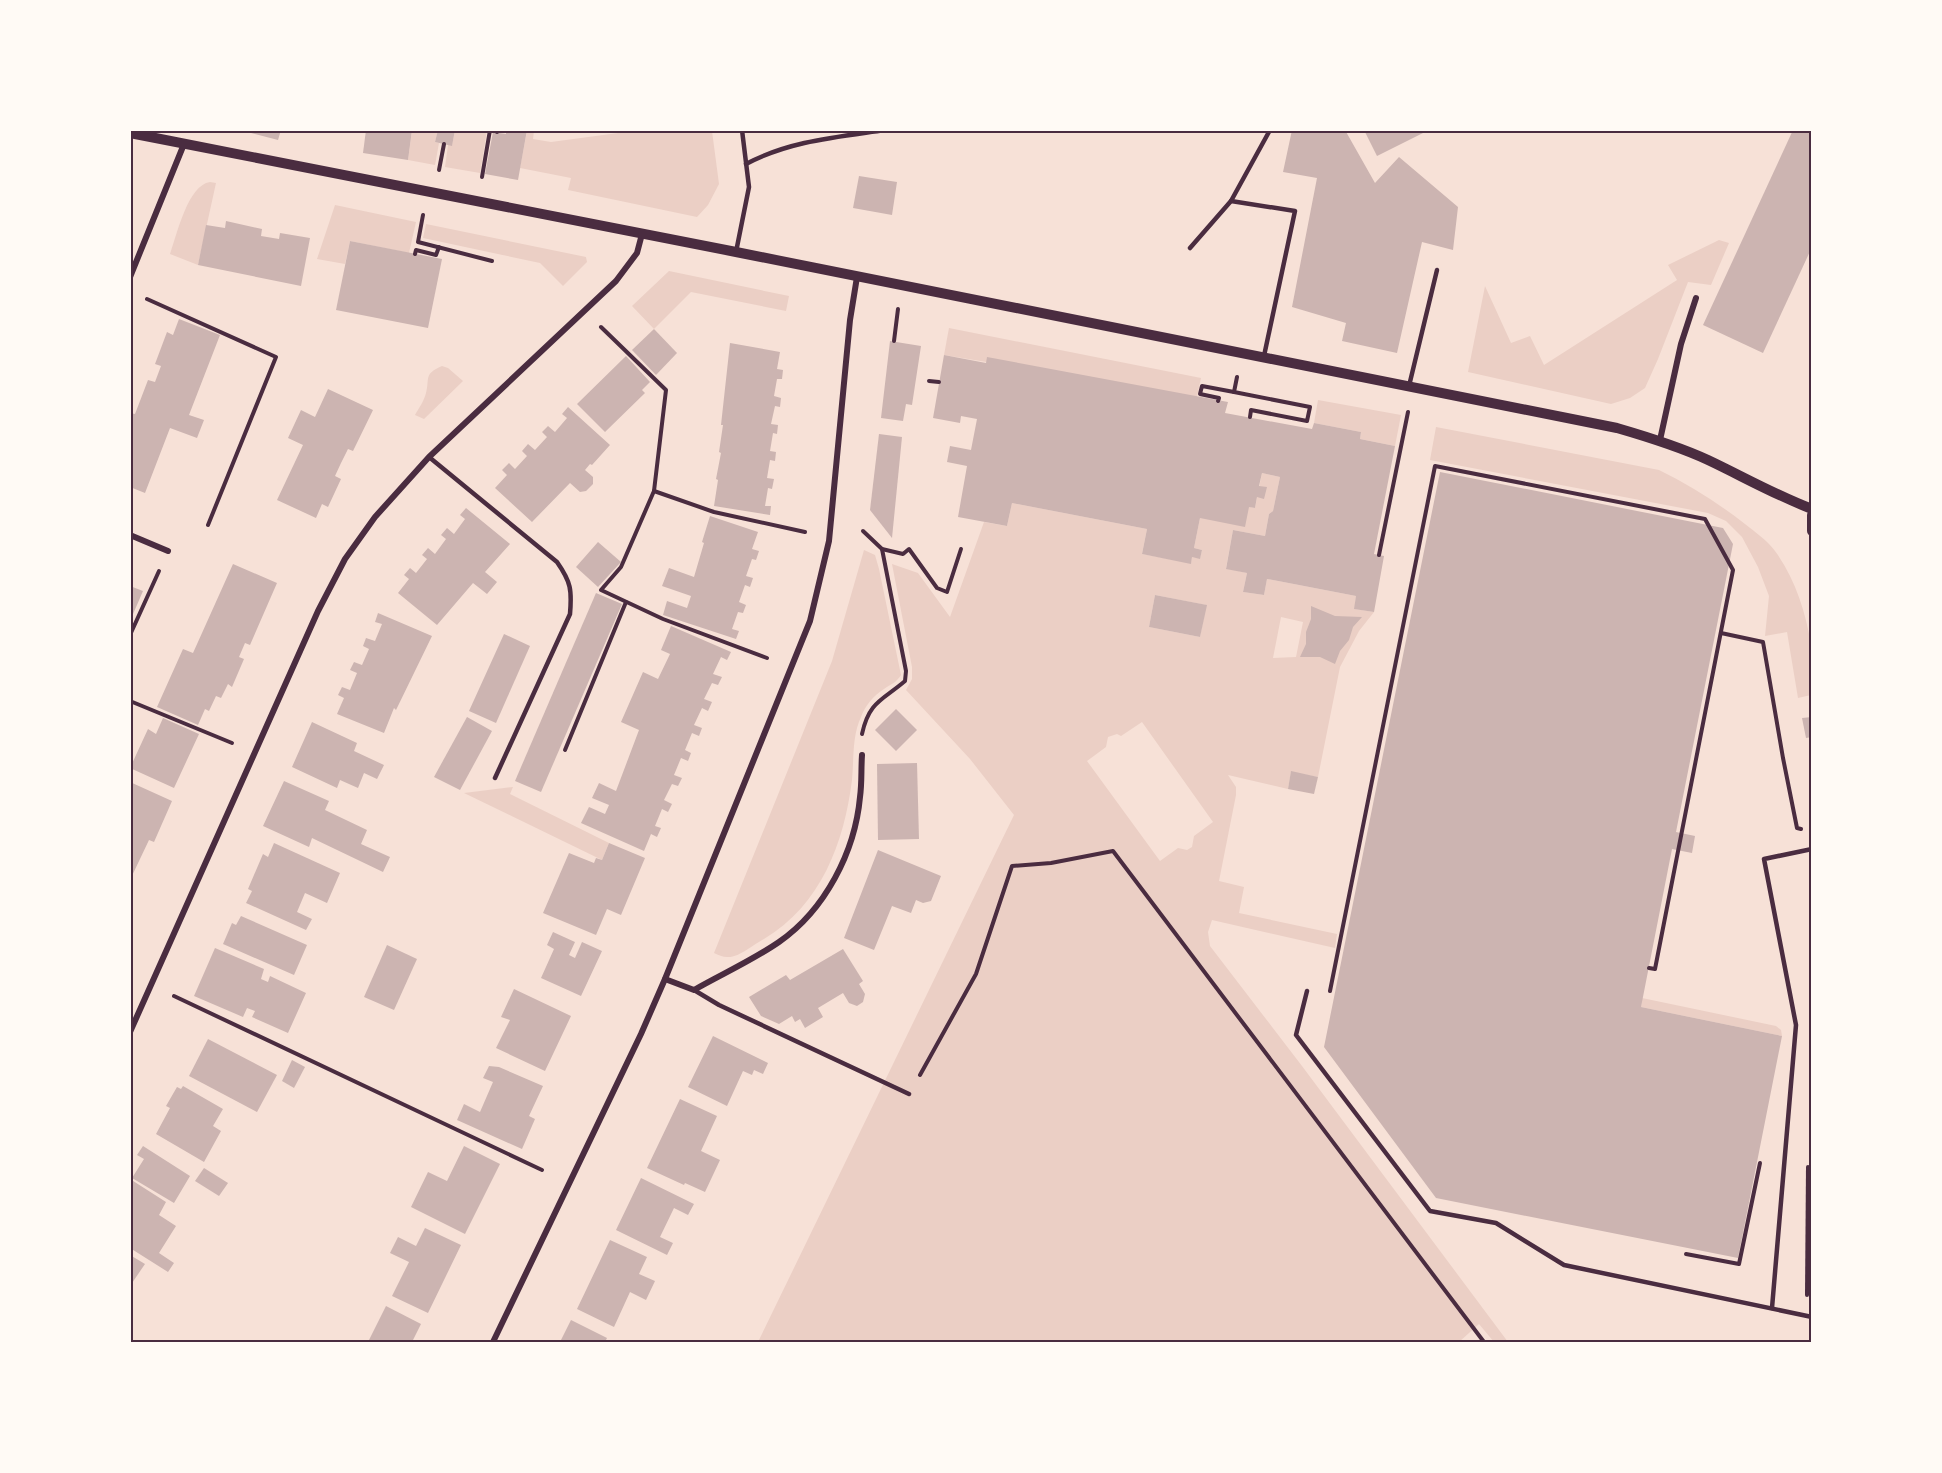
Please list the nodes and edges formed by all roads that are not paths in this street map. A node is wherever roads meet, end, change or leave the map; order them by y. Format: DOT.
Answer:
graph roads {
  1 [pos="742,130"];
  2 [pos="885,130"];
  3 [pos="1270,130"];
  4 [pos="130,133"];
  5 [pos="184,144"];
  6 [pos="746,164"];
  7 [pos="1231,201"];
  8 [pos="642,234"];
  9 [pos="1190,248"];
  10 [pos="736,252"];
  11 [pos="1437,270"];
  12 [pos="130,277"];
  13 [pos="857,277"];
  14 [pos="1696,298"];
  15 [pos="1263,358"];
  16 [pos="1409,386"];
  17 [pos="1660,440"];
  18 [pos="429,457"];
  19 [pos="1812,509"];
  20 [pos="1812,515"];
  21 [pos="1812,531"];
  22 [pos="130,535"];
  23 [pos="168,551"];
  24 [pos="862,755"];
  25 [pos="495,778"];
  26 [pos="1812,849"];
  27 [pos="665,979"];
  28 [pos="694,990"];
  29 [pos="1307,991"];
  30 [pos="130,1032"];
  31 [pos="909,1094"];
  32 [pos="1772,1308"];
  33 [pos="1812,1317"];
  34 [pos="493,1342"];
  1 -- 6 [label="lane"];
  2 -- 6 [label="lane"];
  3 -- 7 [label="lane"];
  4 -- 5 [label="street"];
  5 -- 8 [label="street"];
  5 -- 12 [label="street"];
  6 -- 10 [label="lane"];
  7 -- 9 [label="lane"];
  7 -- 15 [label="lane"];
  8 -- 10 [label="street"];
  8 -- 18 [label="street"];
  10 -- 13 [label="street"];
  11 -- 16 [label="lane"];
  13 -- 15 [label="street"];
  13 -- 27 [label="street"];
  14 -- 17 [label="street"];
  15 -- 16 [label="street"];
  16 -- 17 [label="street"];
  17 -- 19 [label="street"];
  18 -- 25 [label="lane"];
  18 -- 30 [label="street"];
  20 -- 21 [label="street"];
  22 -- 23 [label="street"];
  24 -- 28 [label="street"];
  26 -- 32 [label="lane"];
  27 -- 28 [label="street"];
  27 -- 34 [label="street"];
  28 -- 31 [label="lane"];
  29 -- 32 [label="lane"];
  32 -- 33 [label="lane"];
}
